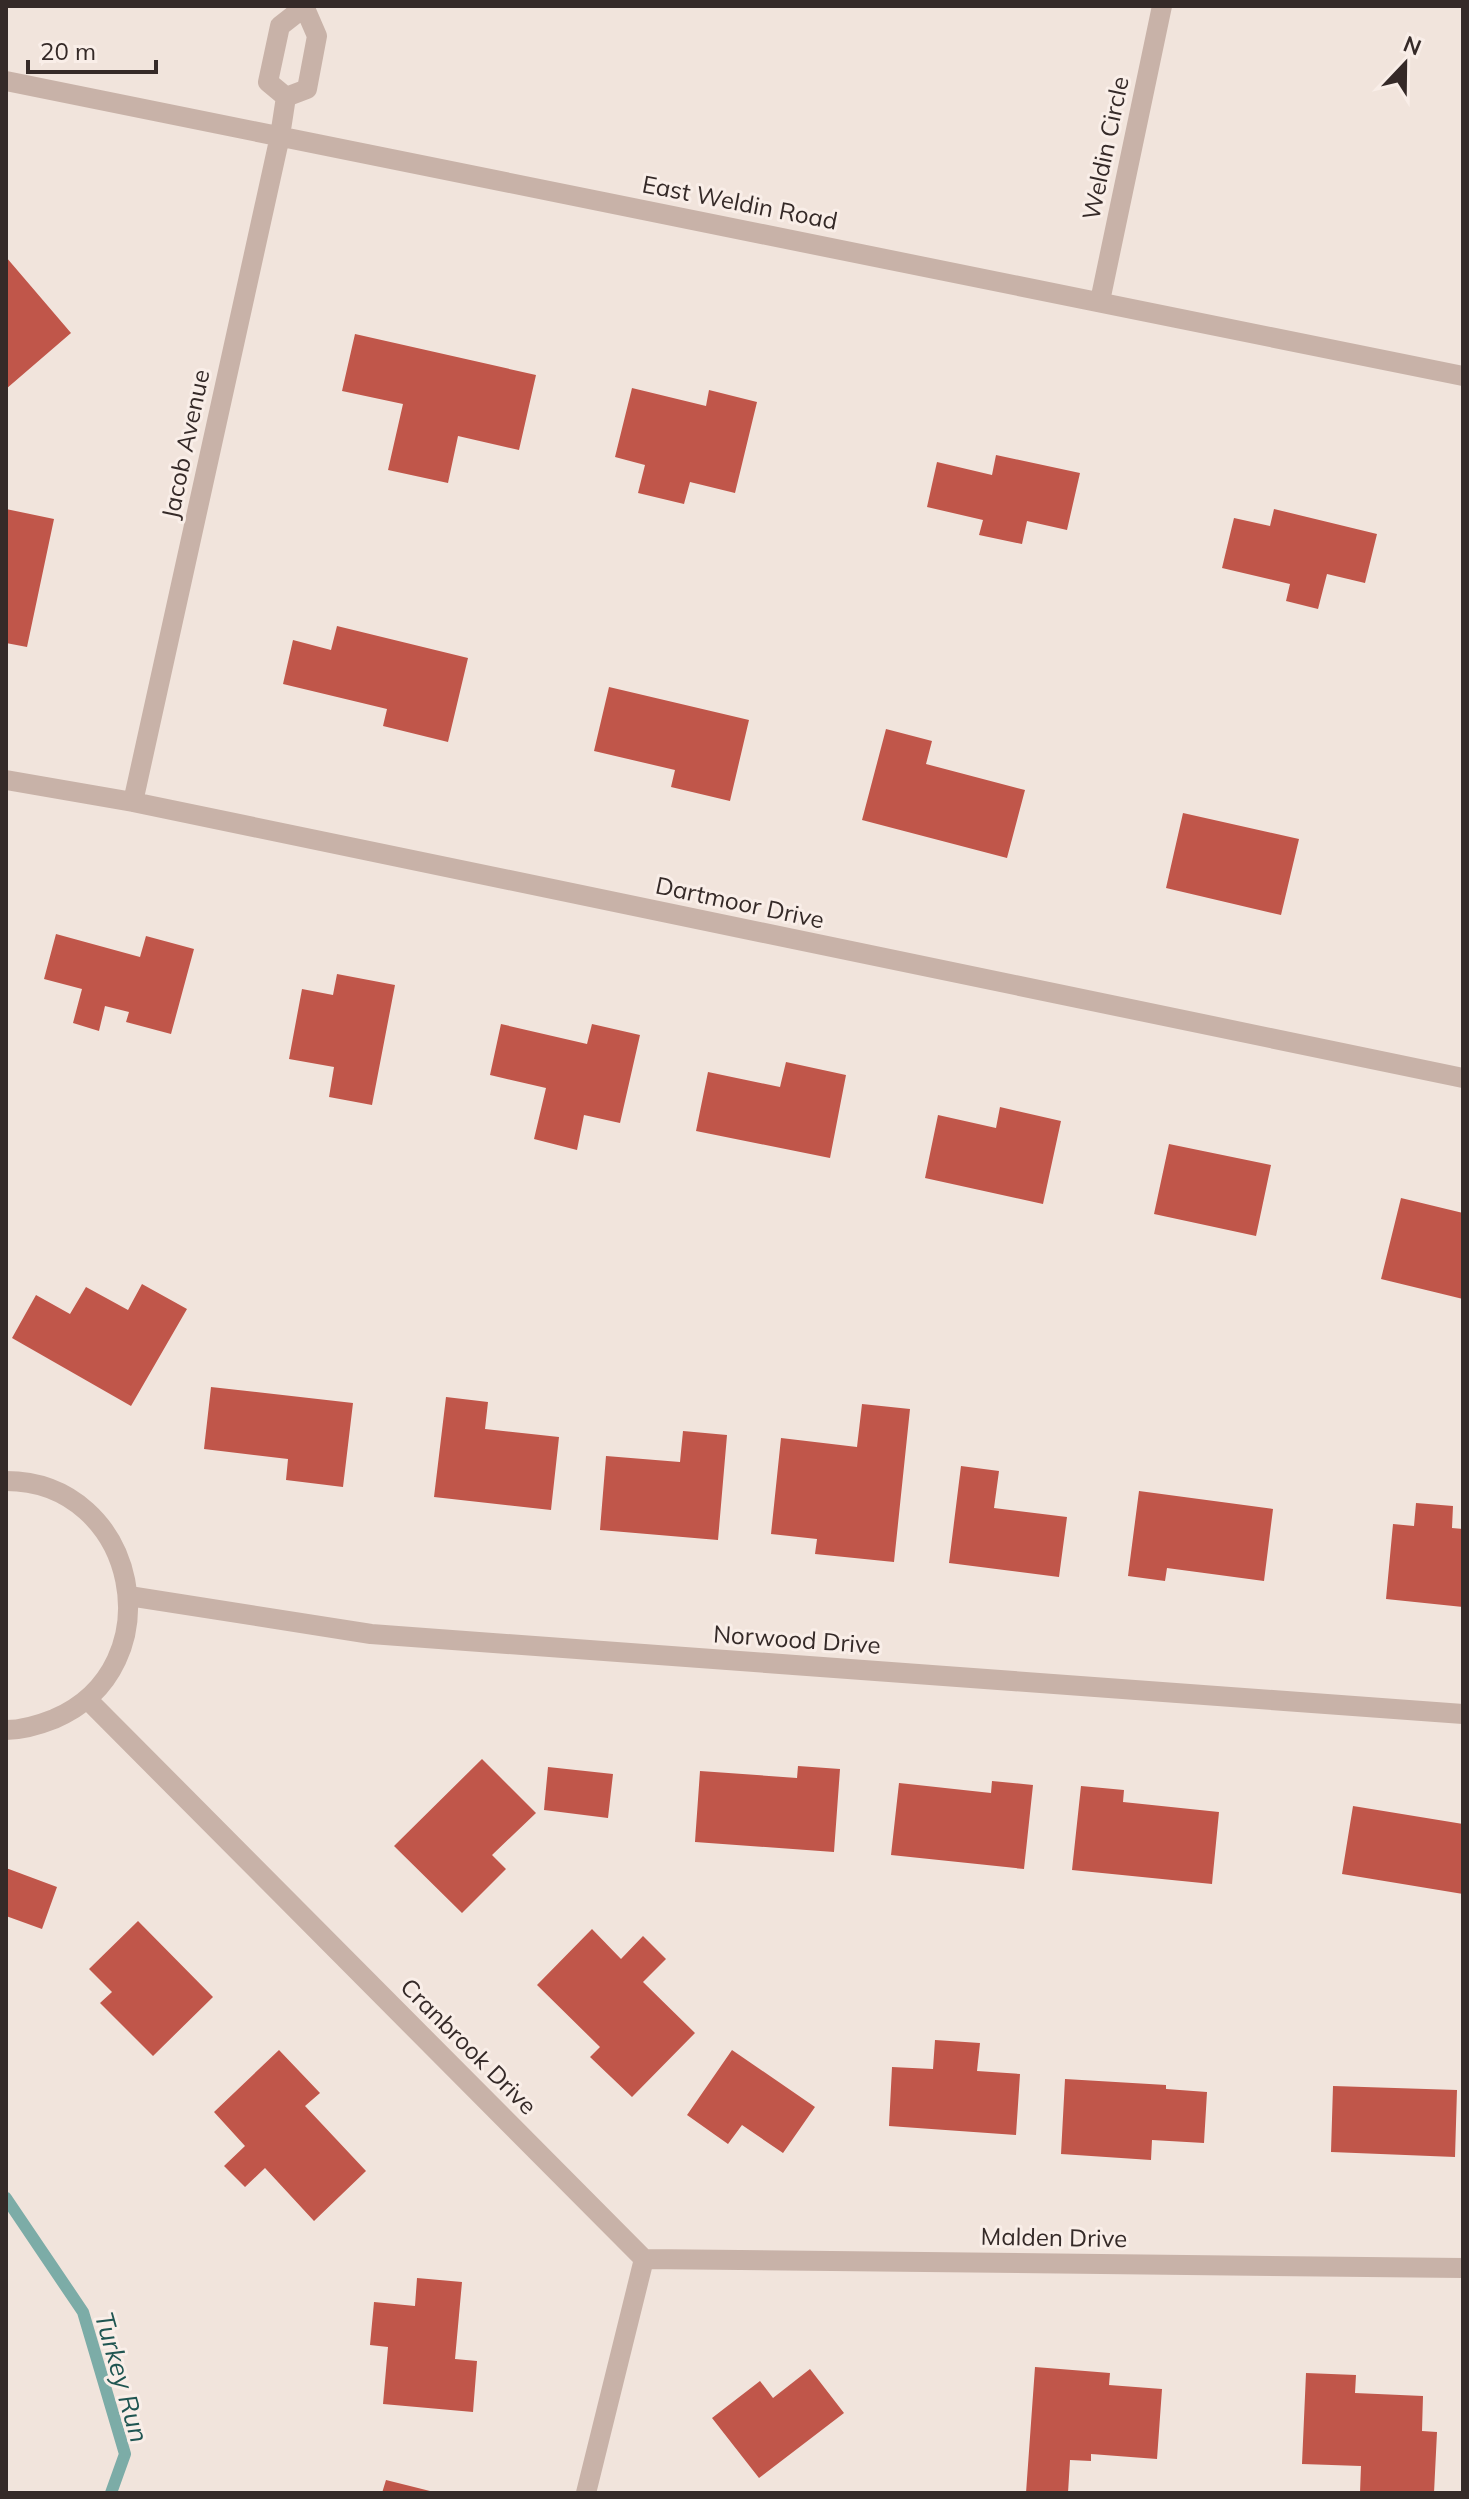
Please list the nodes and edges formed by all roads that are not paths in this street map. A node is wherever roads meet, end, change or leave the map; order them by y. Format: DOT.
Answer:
graph roads {
  1 [pos="1162,6"];
  2 [pos="303,7"];
  3 [pos="6,81"];
  4 [pos="286,97"];
  5 [pos="280,136"];
  6 [pos="1100,301"];
  7 [pos="1463,376"];
  8 [pos="6,780"];
  9 [pos="133,802"];
  10 [pos="1463,1078"];
  11 [pos="6,1481"];
  12 [pos="129,1596"];
  13 [pos="87,1699"];
  14 [pos="1463,1714"];
  15 [pos="6,1730"];
  16 [pos="644,2259"];
  17 [pos="1463,2268"];
  18 [pos="586,2493"];
  1 -- 6 [label="street, Weldin Circle"];
  2 -- 4 [label="street"];
  2 -- 4 [label="street"];
  3 -- 5 [label="street, East Weldin Road"];
  4 -- 5 [label="street, Jacob Avenue"];
  5 -- 6 [label="street, East Weldin Road"];
  5 -- 9 [label="street, Jacob Avenue"];
  6 -- 7 [label="street, East Weldin Road"];
  8 -- 9 [label="street, Dartmoor Drive"];
  9 -- 10 [label="street, Dartmoor Drive"];
  11 -- 12 [label="street"];
  12 -- 13 [label="street"];
  12 -- 14 [label="street, Norwood Drive"];
  13 -- 15 [label="street"];
  13 -- 16 [label="street, Cranbrook Drive"];
  16 -- 17 [label="street, Malden Drive"];
  16 -- 18 [label="street"];
}
